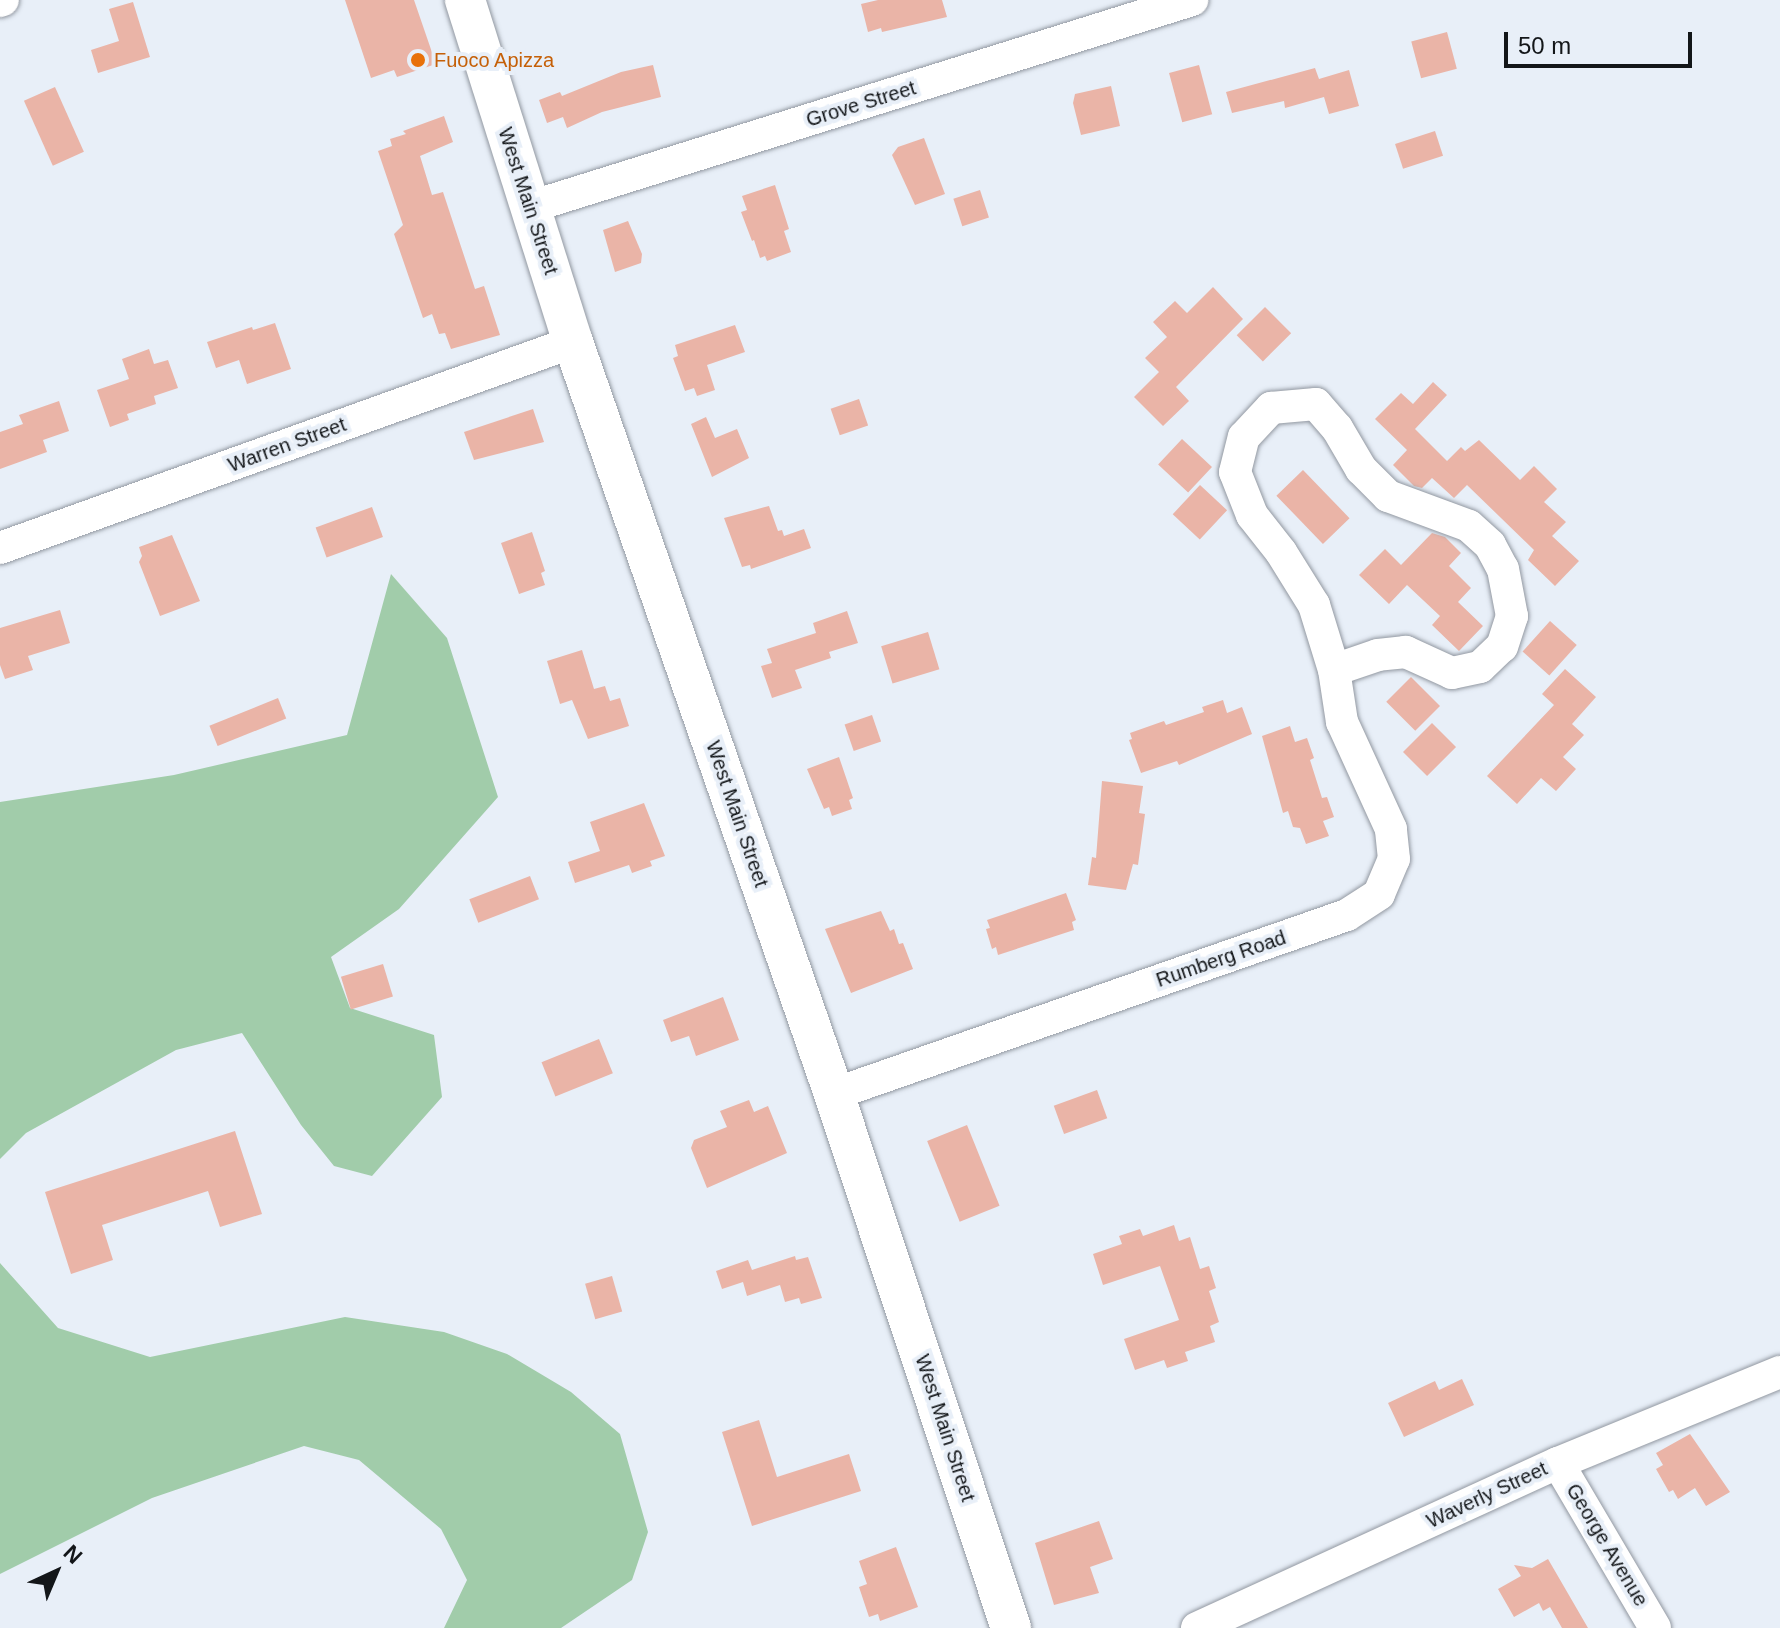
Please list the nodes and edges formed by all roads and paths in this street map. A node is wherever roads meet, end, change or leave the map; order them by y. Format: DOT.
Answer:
graph roads {
  1 [pos="465,0"];
  2 [pos="1192,0"];
  3 [pos="530,207"];
  4 [pos="573,342"];
  5 [pos="0,548"];
  6 [pos="1334,670"];
  7 [pos="834,1094"];
  8 [pos="1780,1372"];
  9 [pos="1558,1463"];
  10 [pos="1011,1628"];
  11 [pos="1197,1628"];
  12 [pos="1655,1628"];
  1 -- 3 [label="main road, West Main Street"];
  2 -- 3 [label="street, Grove Street"];
  3 -- 4 [label="main road, West Main Street"];
  4 -- 5 [label="street, Warren Street"];
  4 -- 7 [label="main road, West Main Street"];
  6 -- 6 [label="street, Rumberg Road"];
  6 -- 7 [label="street, Rumberg Road"];
  7 -- 10 [label="main road, West Main Street"];
  8 -- 9 [label="street, Waverly Street"];
  9 -- 11 [label="street, Waverly Street"];
  9 -- 12 [label="street, George Avenue"];
}
